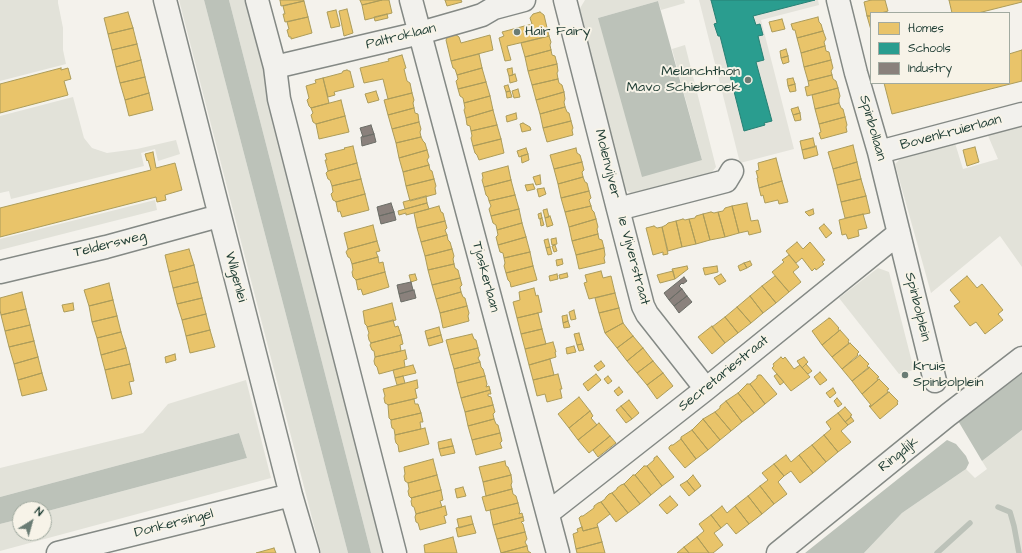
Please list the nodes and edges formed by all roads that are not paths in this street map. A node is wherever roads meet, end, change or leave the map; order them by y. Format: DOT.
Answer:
graph roads {
  1 [pos="165,0"];
  2 [pos="257,0"];
  3 [pos="411,0"];
  4 [pos="524,0"];
  5 [pos="565,0"];
  6 [pos="838,0"];
  7 [pos="420,32"];
  8 [pos="275,67"];
  9 [pos="1022,114"];
  10 [pos="879,152"];
  11 [pos="732,171"];
  12 [pos="618,209"];
  13 [pos="219,216"];
  14 [pos="898,233"];
  15 [pos="0,272"];
  16 [pos="1022,358"];
  17 [pos="935,381"];
  18 [pos="706,389"];
  19 [pos="291,495"];
  20 [pos="548,513"];
  21 [pos="58,553"];
  22 [pos="308,553"];
  23 [pos="395,553"];
  24 [pos="558,553"];
  25 [pos="778,553"];
  1 -- 13 [label="street, Wilgenlei"];
  2 -- 8 [label="street"];
  3 -- 7 [label="street, Tjaskerlaan"];
  4 -- 7 [label="street, Paltroklaan"];
  5 -- 12 [label="street, Molenvijver"];
  6 -- 10 [label="street, Spinbollaan"];
  7 -- 8 [label="street, Paltroklaan"];
  7 -- 20 [label="street, Tjaskerlaan"];
  8 -- 23 [label="street"];
  9 -- 10 [label="street, Bovenkruierlaan"];
  10 -- 14 [label="street, Spinbollaan"];
  11 -- 12 [label="street, Molenvijver"];
  12 -- 18 [label="street, 1e Vijverstraat"];
  13 -- 15 [label="street, Teldersweg"];
  13 -- 19 [label="street, Wilgenlei"];
  14 -- 17 [label="street, Spinbolplein"];
  14 -- 18 [label="street, Secretariestraat"];
  16 -- 25 [label="street, Ringdijk"];
  18 -- 20 [label="street, Secretariestraat"];
  19 -- 21 [label="street, Donkersingel"];
  19 -- 22 [label="street, Wilgenlei"];
  20 -- 24 [label="street, Tjaskerlaan"];
}
